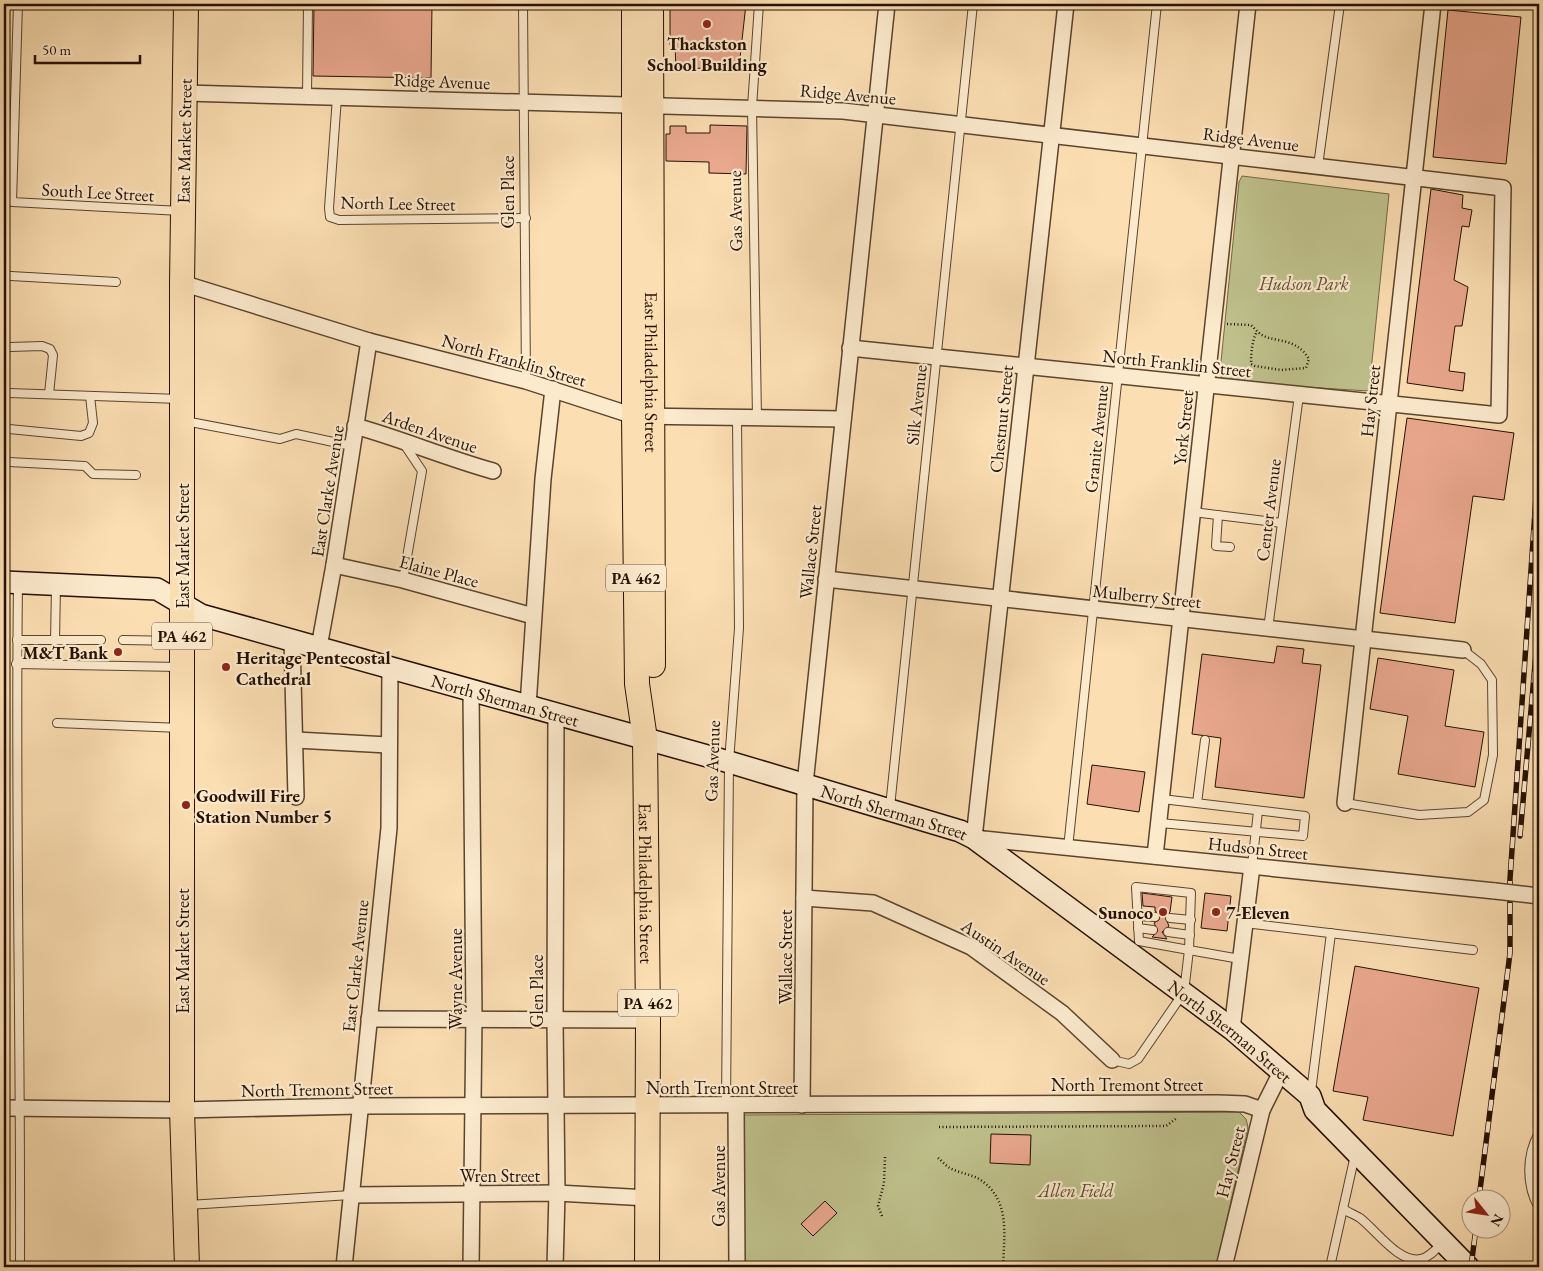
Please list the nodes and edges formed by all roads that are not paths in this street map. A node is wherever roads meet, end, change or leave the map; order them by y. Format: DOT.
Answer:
graph roads {
  1 [pos="18,4"];
  2 [pos="186,4"];
  3 [pos="308,4"];
  4 [pos="523,4"];
  5 [pos="634,4"];
  6 [pos="651,4"];
  7 [pos="760,4"];
  8 [pos="886,4"];
  9 [pos="973,4"];
  10 [pos="1066,4"];
  11 [pos="1157,4"];
  12 [pos="1248,4"];
  13 [pos="1340,4"];
  14 [pos="1433,4"];
  15 [pos="185,92"];
  16 [pos="307,95"];
  17 [pos="337,96"];
  18 [pos="526,102"];
  19 [pos="642,104"];
  20 [pos="752,107"];
  21 [pos="875,114"];
  22 [pos="960,124"];
  23 [pos="1051,135"];
  24 [pos="1142,146"];
  25 [pos="1232,156"];
  26 [pos="1318,166"];
  27 [pos="1414,177"];
  28 [pos="183,211"];
  29 [pos="526,218"];
  30 [pos="11,276"];
  31 [pos="116,282"];
  32 [pos="182,283"];
  33 [pos="369,341"];
  34 [pos="10,347"];
  35 [pos="850,348"];
  36 [pos="936,357"];
  37 [pos="1026,366"];
  38 [pos="1118,376"];
  39 [pos="526,381"];
  40 [pos="1207,385"];
  41 [pos="554,389"];
  42 [pos="9,393"];
  43 [pos="49,394"];
  44 [pos="1299,394"];
  45 [pos="90,396"];
  46 [pos="1389,404"];
  47 [pos="182,410"];
  48 [pos="1499,415"];
  49 [pos="644,417"];
  50 [pos="738,418"];
  51 [pos="757,418"];
  52 [pos="843,419"];
  53 [pos="356,426"];
  54 [pos="9,429"];
  55 [pos="401,438"];
  56 [pos="352,446"];
  57 [pos="9,462"];
  58 [pos="493,471"];
  59 [pos="136,475"];
  60 [pos="1193,512"];
  61 [pos="1218,515"];
  62 [pos="1282,523"];
  63 [pos="1230,547"];
  64 [pos="334,565"];
  65 [pos="826,579"];
  66 [pos="403,580"];
  67 [pos="11,582"];
  68 [pos="56,583"];
  69 [pos="912,589"];
  70 [pos="1000,599"];
  71 [pos="182,604"];
  72 [pos="1093,609"];
  73 [pos="533,616"];
  74 [pos="1181,619"];
  75 [pos="1268,628"];
  76 [pos="102,638"];
  77 [pos="123,638"];
  78 [pos="1363,639"];
  79 [pos="17,640"];
  80 [pos="59,640"];
  81 [pos="292,640"];
  82 [pos="182,641"];
  83 [pos="318,648"];
  84 [pos="1464,650"];
  85 [pos="16,664"];
  86 [pos="182,667"];
  87 [pos="390,667"];
  88 [pos="471,690"];
  89 [pos="528,706"];
  90 [pos="556,714"];
  91 [pos="57,723"];
  92 [pos="182,728"];
  93 [pos="645,739"];
  94 [pos="296,740"];
  95 [pos="1205,740"];
  96 [pos="388,745"];
  97 [pos="729,762"];
  98 [pos="805,784"];
  99 [pos="296,797"];
  100 [pos="1162,800"];
  101 [pos="1345,803"];
  102 [pos="1197,804"];
  103 [pos="890,808"];
  104 [pos="1258,810"];
  105 [pos="1160,823"];
  106 [pos="1256,831"];
  107 [pos="974,838"];
  108 [pos="1068,848"];
  109 [pos="1156,856"];
  110 [pos="1252,866"];
  111 [pos="1539,896"];
  112 [pos="804,898"];
  113 [pos="1137,916"];
  114 [pos="1154,917"];
  115 [pos="1170,918"];
  116 [pos="1191,920"];
  117 [pos="1245,923"];
  118 [pos="1138,928"];
  119 [pos="1153,930"];
  120 [pos="1168,932"];
  121 [pos="1331,933"];
  122 [pos="1190,935"];
  123 [pos="1139,950"];
  124 [pos="1189,950"];
  125 [pos="1473,950"];
  126 [pos="1240,959"];
  127 [pos="1184,992"];
  128 [pos="368,1018"];
  129 [pos="474,1018"];
  130 [pos="648,1020"];
  131 [pos="555,1021"];
  132 [pos="1232,1029"];
  133 [pos="1112,1060"];
  134 [pos="1282,1070"];
  135 [pos="1310,1096"];
  136 [pos="557,1105"];
  137 [pos="731,1105"];
  138 [pos="802,1105"];
  139 [pos="359,1106"];
  140 [pos="473,1106"];
  141 [pos="648,1106"];
  142 [pos="4,1108"];
  143 [pos="21,1108"];
  144 [pos="182,1110"];
  145 [pos="1262,1110"];
  146 [pos="1539,1133"];
  147 [pos="1356,1151"];
  148 [pos="471,1193"];
  149 [pos="558,1193"];
  150 [pos="351,1195"];
  151 [pos="648,1198"];
  152 [pos="186,1206"];
  153 [pos="1343,1208"];
  154 [pos="1539,1208"];
  155 [pos="1444,1241"];
  156 [pos="20,1267"];
  157 [pos="187,1267"];
  158 [pos="344,1267"];
  159 [pos="471,1267"];
  160 [pos="556,1267"];
  161 [pos="647,1267"];
  162 [pos="737,1267"];
  163 [pos="1224,1267"];
  164 [pos="1330,1267"];
  165 [pos="1468,1267"];
  1 -- 28 [label="lane, South Lee Street"];
  2 -- 15 [label="main road, East Market Street / PA 462"];
  3 -- 16 [label="lane"];
  4 -- 18 [label="lane, Glen Place"];
  5 -- 19 [label="main road, East Philadelphia Street / PA 462"];
  6 -- 19 [label="main road, East Philadelphia Street / PA 462"];
  7 -- 20 [label="lane, Gas Avenue"];
  8 -- 21 [label="street, Wallace Street"];
  9 -- 22 [label="lane, Silk Avenue"];
  10 -- 23 [label="street, Chestnut Street"];
  11 -- 24 [label="lane, Granite Avenue"];
  12 -- 25 [label="street, York Street"];
  13 -- 26 [label="lane"];
  14 -- 27 [label="street, Hay Street"];
  15 -- 16 [label="street, Ridge Avenue"];
  15 -- 28 [label="main road, East Market Street / PA 462"];
  16 -- 17 [label="street, Ridge Avenue"];
  17 -- 18 [label="street, Ridge Avenue"];
  17 -- 29 [label="lane, North Lee Street"];
  18 -- 19 [label="street, Ridge Avenue"];
  18 -- 29 [label="lane, Glen Place"];
  19 -- 20 [label="street, Ridge Avenue"];
  19 -- 49 [label="main road, East Philadelphia Street / PA 462"];
  20 -- 21 [label="street, Ridge Avenue"];
  20 -- 51 [label="lane, Gas Avenue"];
  21 -- 22 [label="street, Ridge Avenue"];
  21 -- 35 [label="street, Wallace Street"];
  22 -- 23 [label="street, Ridge Avenue"];
  22 -- 36 [label="lane, Silk Avenue"];
  23 -- 24 [label="street, Ridge Avenue"];
  23 -- 37 [label="street, Chestnut Street"];
  24 -- 25 [label="street, Ridge Avenue"];
  24 -- 38 [label="lane, Granite Avenue"];
  25 -- 26 [label="street, Ridge Avenue"];
  25 -- 40 [label="street, York Street"];
  26 -- 27 [label="street, Ridge Avenue"];
  27 -- 46 [label="street, Hay Street"];
  27 -- 48 [label="street, Ridge Avenue"];
  28 -- 32 [label="main road, East Market Street / PA 462"];
  29 -- 39 [label="lane, Glen Place"];
  30 -- 31 [label="lane"];
  32 -- 33 [label="street, North Franklin Street"];
  32 -- 47 [label="main road, East Market Street / PA 462"];
  33 -- 39 [label="street, North Franklin Street"];
  33 -- 53 [label="street, East Clarke Avenue"];
  34 -- 43 [label="lane"];
  35 -- 36 [label="street, North Franklin Street"];
  35 -- 52 [label="street, Wallace Street"];
  36 -- 37 [label="street, North Franklin Street"];
  36 -- 69 [label="lane, Silk Avenue"];
  37 -- 38 [label="street, North Franklin Street"];
  37 -- 70 [label="street, Chestnut Street"];
  38 -- 40 [label="street, North Franklin Street"];
  38 -- 72 [label="lane, Granite Avenue"];
  39 -- 41 [label="street, North Franklin Street"];
  40 -- 44 [label="street, North Franklin Street"];
  40 -- 60 [label="street, York Street"];
  41 -- 49 [label="street, North Franklin Street"];
  41 -- 73 [label="street"];
  42 -- 43 [label="lane"];
  43 -- 45 [label="lane"];
  44 -- 46 [label="street, North Franklin Street"];
  44 -- 62 [label="lane, Center Avenue"];
  45 -- 47 [label="lane"];
  45 -- 54 [label="lane"];
  46 -- 48 [label="street, North Franklin Street"];
  46 -- 78 [label="street, Hay Street"];
  47 -- 56 [label="lane"];
  47 -- 71 [label="main road, East Market Street / PA 462"];
  49 -- 50 [label="street, North Franklin Street"];
  49 -- 93 [label="main road, East Philadelphia Street / PA 462"];
  50 -- 51 [label="street, North Franklin Street"];
  50 -- 97 [label="lane, Gas Avenue"];
  51 -- 52 [label="street, North Franklin Street"];
  52 -- 65 [label="street, Wallace Street"];
  53 -- 55 [label="street, Arden Avenue"];
  53 -- 56 [label="street, East Clarke Avenue"];
  55 -- 58 [label="street, Arden Avenue"];
  55 -- 66 [label="lane"];
  56 -- 64 [label="street, East Clarke Avenue"];
  57 -- 59 [label="lane"];
  60 -- 61 [label="lane"];
  60 -- 74 [label="street, York Street"];
  61 -- 62 [label="lane"];
  61 -- 63 [label="lane"];
  62 -- 75 [label="lane, Center Avenue"];
  64 -- 66 [label="street, Elaine Place"];
  64 -- 83 [label="street, East Clarke Avenue"];
  65 -- 69 [label="street, Mulberry Street"];
  65 -- 98 [label="street, Wallace Street"];
  66 -- 73 [label="street, Elaine Place"];
  67 -- 68 [label="main road, North Sherman Street"];
  67 -- 79 [label="lane"];
  68 -- 71 [label="main road, North Sherman Street"];
  68 -- 80 [label="lane"];
  69 -- 70 [label="street, Mulberry Street"];
  69 -- 103 [label="lane, Silk Avenue"];
  70 -- 72 [label="street, Mulberry Street"];
  70 -- 107 [label="street, Chestnut Street"];
  71 -- 81 [label="main road, North Sherman Street"];
  71 -- 82 [label="main road, East Market Street / PA 462"];
  72 -- 74 [label="street, Mulberry Street"];
  72 -- 108 [label="lane, Granite Avenue"];
  73 -- 89 [label="street"];
  74 -- 75 [label="street, Mulberry Street"];
  74 -- 100 [label="street, York Street"];
  75 -- 78 [label="street, Mulberry Street"];
  76 -- 80 [label="lane"];
  77 -- 82 [label="lane"];
  78 -- 84 [label="street, Mulberry Street"];
  78 -- 101 [label="street, Hay Street"];
  79 -- 80 [label="lane"];
  79 -- 85 [label="lane"];
  81 -- 83 [label="main road, North Sherman Street"];
  81 -- 94 [label="street"];
  82 -- 86 [label="main road, East Market Street / PA 462"];
  83 -- 87 [label="main road, North Sherman Street"];
  84 -- 101 [label="lane"];
  85 -- 86 [label="lane"];
  85 -- 143 [label="lane"];
  86 -- 92 [label="main road, East Market Street / PA 462"];
  87 -- 88 [label="main road, North Sherman Street"];
  87 -- 96 [label="street, East Clarke Avenue"];
  88 -- 89 [label="main road, North Sherman Street"];
  88 -- 129 [label="street, Wayne Avenue"];
  89 -- 90 [label="main road, North Sherman Street"];
  90 -- 93 [label="main road, North Sherman Street"];
  90 -- 131 [label="street, Glen Place"];
  91 -- 92 [label="lane"];
  92 -- 144 [label="main road, East Market Street / PA 462"];
  93 -- 97 [label="main road, North Sherman Street"];
  93 -- 130 [label="main road, East Philadelphia Street / PA 462"];
  94 -- 96 [label="street"];
  94 -- 99 [label="street"];
  95 -- 102 [label="lane"];
  96 -- 128 [label="street, East Clarke Avenue"];
  97 -- 98 [label="main road, North Sherman Street"];
  97 -- 137 [label="lane, Gas Avenue"];
  98 -- 103 [label="main road, North Sherman Street"];
  98 -- 112 [label="street, Wallace Street"];
  100 -- 102 [label="lane"];
  100 -- 105 [label="street, York Street"];
  102 -- 104 [label="lane"];
  103 -- 107 [label="main road, North Sherman Street"];
  104 -- 106 [label="lane"];
  104 -- 106 [label="lane"];
  105 -- 106 [label="lane"];
  105 -- 109 [label="street, York Street"];
  106 -- 110 [label="lane"];
  107 -- 108 [label="street, Hudson Street"];
  107 -- 123 [label="main road, North Sherman Street"];
  108 -- 109 [label="street, Hudson Street"];
  109 -- 110 [label="street, Hudson Street"];
  110 -- 111 [label="street, Hudson Street, bridge"];
  110 -- 117 [label="street"];
  112 -- 133 [label="street, Austin Avenue"];
  112 -- 138 [label="street, Wallace Street"];
  113 -- 114 [label="lane"];
  113 -- 116 [label="lane"];
  113 -- 118 [label="lane"];
  115 -- 116 [label="lane"];
  116 -- 122 [label="lane"];
  117 -- 121 [label="lane"];
  117 -- 126 [label="street"];
  118 -- 119 [label="lane"];
  118 -- 123 [label="lane"];
  120 -- 122 [label="lane"];
  121 -- 125 [label="lane"];
  121 -- 135 [label="lane"];
  122 -- 124 [label="lane"];
  123 -- 124 [label="lane"];
  123 -- 127 [label="main road, North Sherman Street"];
  124 -- 126 [label="lane"];
  124 -- 127 [label="lane"];
  126 -- 132 [label="street"];
  127 -- 132 [label="main road, North Sherman Street"];
  127 -- 133 [label="lane"];
  128 -- 129 [label="street"];
  128 -- 139 [label="street, East Clarke Avenue"];
  129 -- 131 [label="street"];
  129 -- 140 [label="street, Wayne Avenue"];
  130 -- 131 [label="street"];
  130 -- 141 [label="main road, East Philadelphia Street / PA 462"];
  131 -- 136 [label="street, Glen Place"];
  132 -- 134 [label="main road, North Sherman Street"];
  134 -- 135 [label="main road, North Sherman Street"];
  134 -- 145 [label="street, Hay Street"];
  135 -- 147 [label="main road, North Sherman Street"];
  136 -- 140 [label="street, North Tremont Street"];
  136 -- 141 [label="street, North Tremont Street"];
  136 -- 149 [label="street, Glen Place"];
  137 -- 138 [label="street, North Tremont Street"];
  137 -- 141 [label="street, North Tremont Street"];
  137 -- 162 [label="street, Gas Avenue"];
  138 -- 145 [label="street, North Tremont Street"];
  139 -- 140 [label="street, North Tremont Street"];
  139 -- 144 [label="street, North Tremont Street"];
  139 -- 150 [label="street, East Clarke Avenue"];
  140 -- 148 [label="street, Wayne Avenue"];
  141 -- 151 [label="main road, East Philadelphia Street / PA 462"];
  142 -- 143 [label="street, North Tremont Street"];
  143 -- 144 [label="street, North Tremont Street"];
  143 -- 156 [label="lane"];
  144 -- 152 [label="main road, East Market Street / PA 462"];
  145 -- 163 [label="street, Hay Street"];
  146 -- 154 [label="lane"];
  147 -- 153 [label="lane"];
  147 -- 155 [label="main road, North Sherman Street"];
  148 -- 149 [label="street, Wren Street"];
  148 -- 150 [label="street, Wren Street"];
  148 -- 159 [label="street, Wayne Avenue"];
  149 -- 151 [label="street, Wren Street"];
  149 -- 160 [label="street, Glen Place"];
  150 -- 152 [label="lane"];
  150 -- 158 [label="street, East Clarke Avenue"];
  151 -- 161 [label="main road, East Philadelphia Street / PA 462"];
  152 -- 157 [label="main road, East Market Street / PA 462"];
  153 -- 155 [label="lane"];
  153 -- 164 [label="lane"];
  155 -- 165 [label="main road, North Sherman Street"];
}
